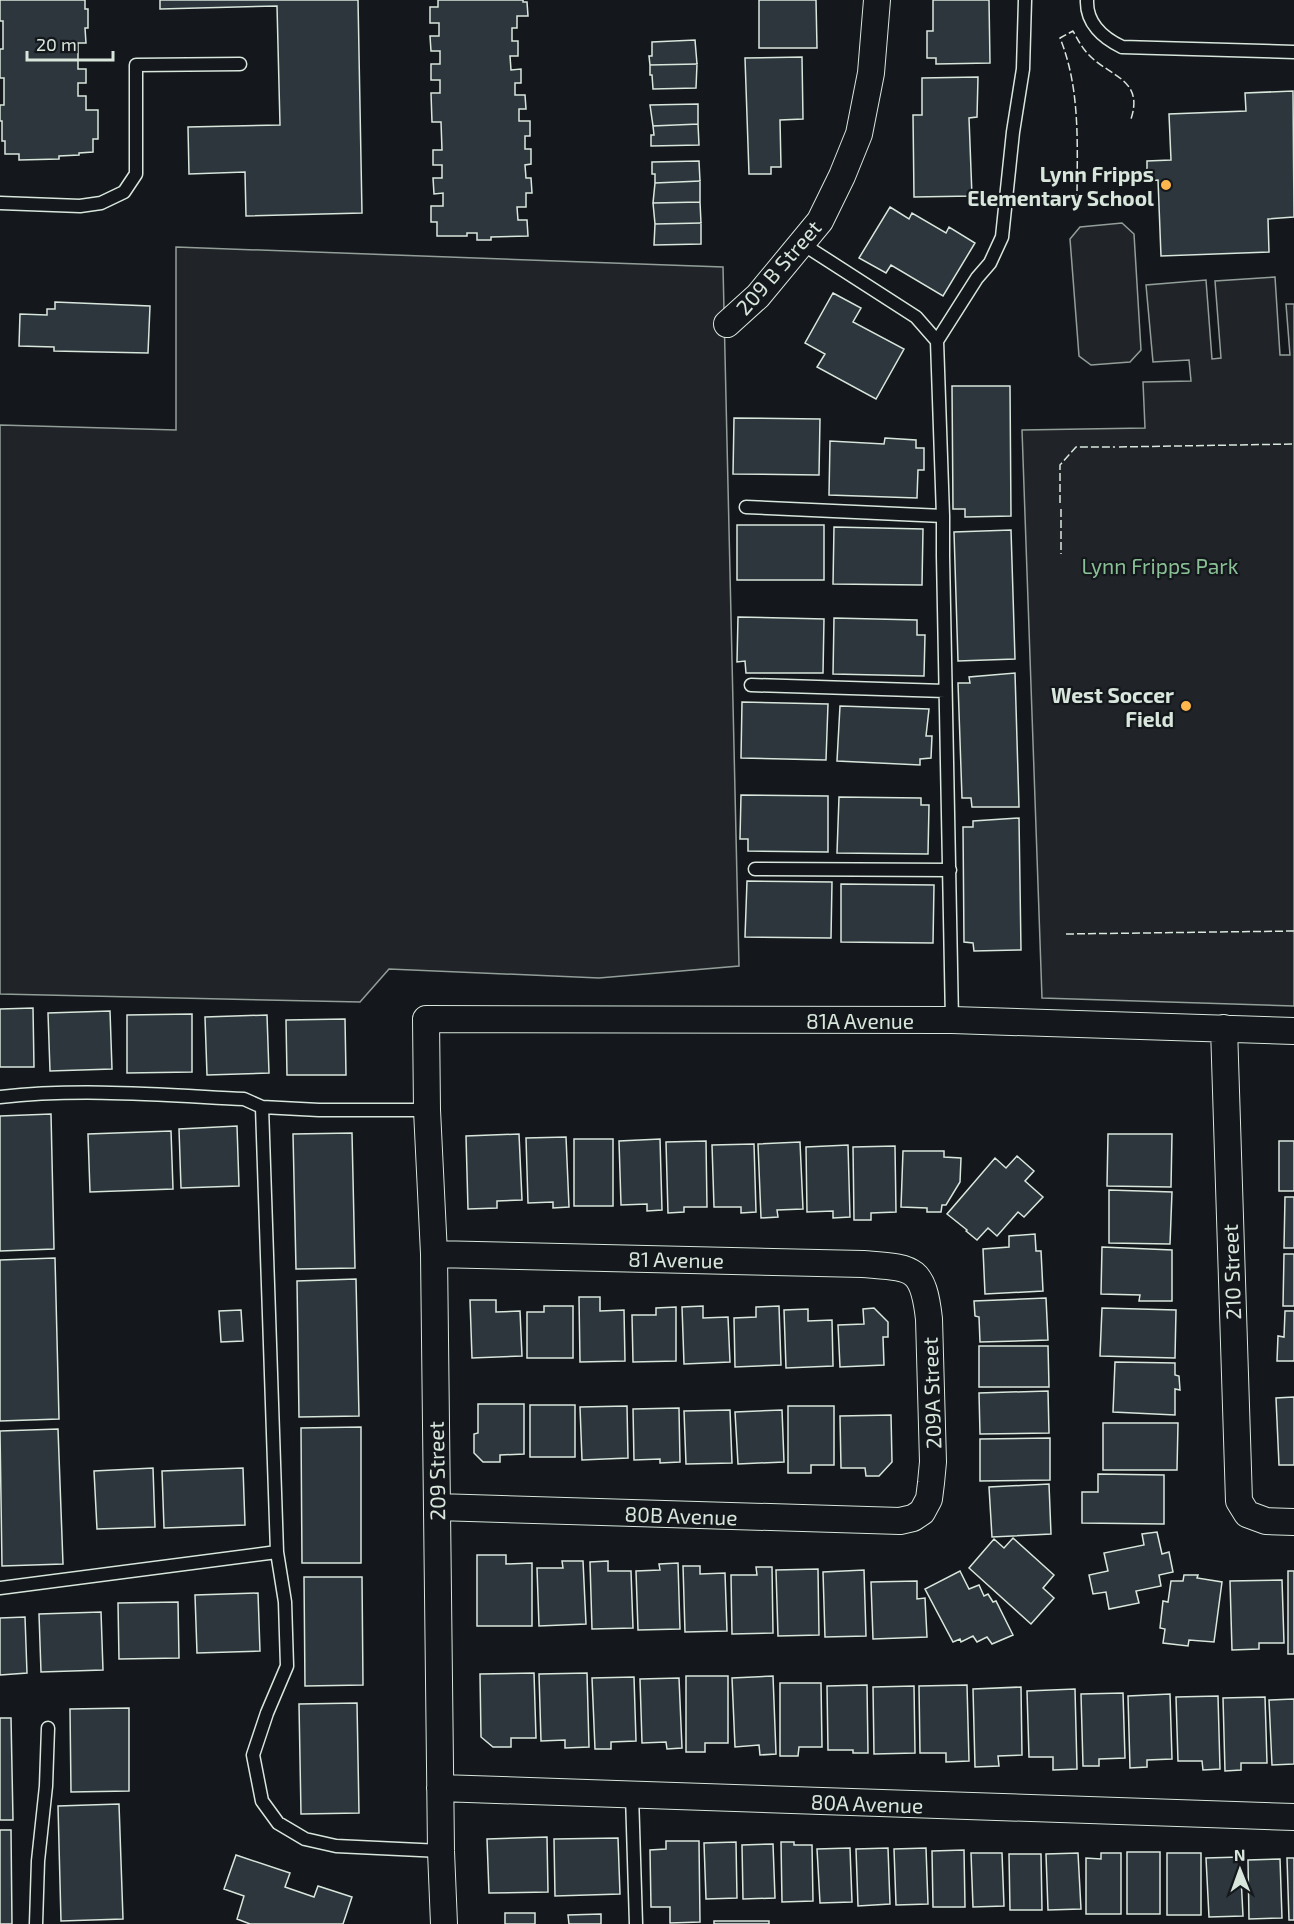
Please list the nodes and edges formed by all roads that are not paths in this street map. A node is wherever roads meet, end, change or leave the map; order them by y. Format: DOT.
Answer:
graph roads {
  1 [pos="877,0"];
  2 [pos="1025,0"];
  3 [pos="1087,0"];
  4 [pos="1294,52"];
  5 [pos="240,64"];
  6 [pos="0,203"];
  7 [pos="801,243"];
  8 [pos="727,324"];
  9 [pos="937,341"];
  10 [pos="746,507"];
  11 [pos="944,516"];
  12 [pos="751,685"];
  13 [pos="945,692"];
  14 [pos="755,869"];
  15 [pos="950,870"];
  16 [pos="426,1019"];
  17 [pos="952,1020"];
  18 [pos="1224,1028"];
  19 [pos="1294,1031"];
  20 [pos="0,1097"];
  21 [pos="262,1107"];
  22 [pos="427,1110"];
  23 [pos="434,1254"];
  24 [pos="917,1275"];
  25 [pos="437,1507"];
  26 [pos="922,1512"];
  27 [pos="1294,1522"];
  28 [pos="277,1552"];
  29 [pos="0,1588"];
  30 [pos="48,1728"];
  31 [pos="440,1788"];
  32 [pos="632,1795"];
  33 [pos="1294,1817"];
  34 [pos="441,1851"];
  35 [pos="36,1924"];
  36 [pos="444,1924"];
  37 [pos="636,1924"];
  1 -- 7 [label="street, 209 B Street"];
  2 -- 9 [label="lane"];
  3 -- 4 [label="lane"];
  5 -- 6 [label="lane"];
  7 -- 8 [label="street, 209 B Street"];
  7 -- 9 [label="lane"];
  9 -- 11 [label="lane"];
  10 -- 11 [label="lane"];
  11 -- 13 [label="lane"];
  12 -- 13 [label="lane"];
  13 -- 15 [label="lane"];
  14 -- 15 [label="lane"];
  15 -- 17 [label="lane"];
  16 -- 17 [label="street, 81A Avenue"];
  16 -- 22 [label="street, 209 Street"];
  17 -- 18 [label="street, 81A Avenue"];
  18 -- 19 [label="street, 81A Avenue"];
  18 -- 27 [label="street, 210 Street"];
  20 -- 21 [label="lane"];
  21 -- 22 [label="lane"];
  21 -- 28 [label="lane"];
  22 -- 23 [label="street, 209 Street"];
  23 -- 24 [label="street, 81 Avenue"];
  23 -- 25 [label="street, 209 Street"];
  24 -- 26 [label="street, 209A Street"];
  25 -- 26 [label="street, 80B Avenue"];
  25 -- 31 [label="street, 209 Street"];
  28 -- 29 [label="lane"];
  28 -- 34 [label="lane"];
  30 -- 35 [label="lane"];
  31 -- 32 [label="street, 80A Avenue"];
  31 -- 34 [label="street, 209 Street"];
  32 -- 33 [label="street, 80A Avenue"];
  32 -- 37 [label="lane"];
  34 -- 36 [label="street, 209 Street"];
}
